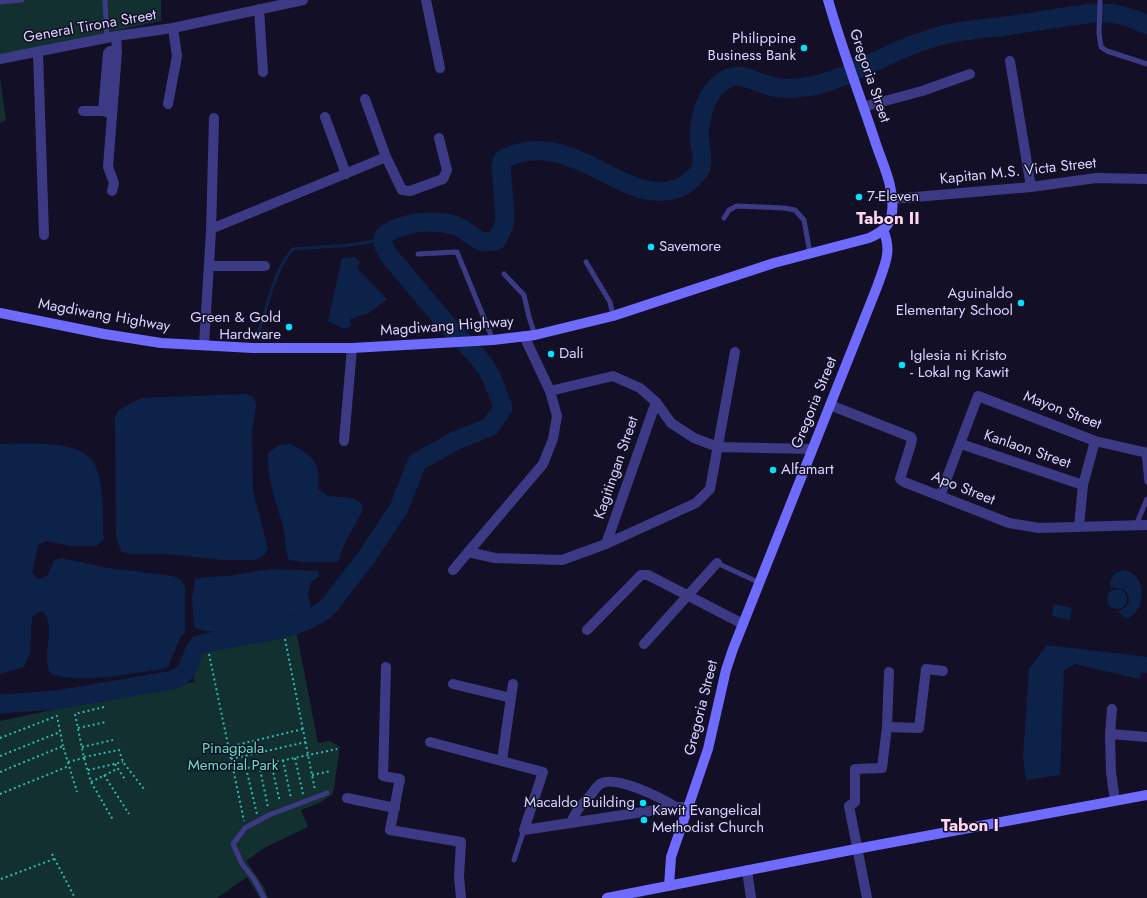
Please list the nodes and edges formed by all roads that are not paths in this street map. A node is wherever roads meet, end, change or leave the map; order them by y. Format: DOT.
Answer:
graph roads {
  1 [pos="22,0"];
  2 [pos="105,0"];
  3 [pos="303,0"];
  4 [pos="426,0"];
  5 [pos="828,0"];
  6 [pos="1100,0"];
  7 [pos="0,2"];
  8 [pos="259,10"];
  9 [pos="173,28"];
  10 [pos="111,37"];
  11 [pos="38,52"];
  12 [pos="0,59"];
  13 [pos="1010,61"];
  14 [pos="1147,64"];
  15 [pos="440,68"];
  16 [pos="263,72"];
  17 [pos="970,74"];
  18 [pos="365,99"];
  19 [pos="168,104"];
  20 [pos="864,108"];
  21 [pos="84,111"];
  22 [pos="108,112"];
  23 [pos="325,116"];
  24 [pos="214,118"];
  25 [pos="439,138"];
  26 [pos="386,157"];
  27 [pos="346,174"];
  28 [pos="1147,179"];
  29 [pos="1031,187"];
  30 [pos="112,191"];
  31 [pos="892,199"];
  32 [pos="724,218"];
  33 [pos="211,229"];
  34 [pos="883,230"];
  35 [pos="44,235"];
  36 [pos="810,253"];
  37 [pos="418,254"];
  38 [pos="586,262"];
  39 [pos="210,266"];
  40 [pos="265,266"];
  41 [pos="504,274"];
  42 [pos="0,313"];
  43 [pos="614,316"];
  44 [pos="535,335"];
  45 [pos="524,336"];
  46 [pos="493,340"];
  47 [pos="204,345"];
  48 [pos="352,348"];
  49 [pos="735,352"];
  50 [pos="550,391"];
  51 [pos="656,402"];
  52 [pos="830,405"];
  53 [pos="344,441"];
  54 [pos="1095,441"];
  55 [pos="961,444"];
  56 [pos="718,447"];
  57 [pos="812,449"];
  58 [pos="1145,453"];
  59 [pos="1147,482"];
  60 [pos="1083,485"];
  61 [pos="940,496"];
  62 [pos="1147,499"];
  63 [pos="1136,525"];
  64 [pos="1147,525"];
  65 [pos="1079,526"];
  66 [pos="606,544"];
  67 [pos="468,552"];
  68 [pos="717,563"];
  69 [pos="453,570"];
  70 [pos="760,583"];
  71 [pos="687,596"];
  72 [pos="743,624"];
  73 [pos="587,630"];
  74 [pos="644,644"];
  75 [pos="386,666"];
  76 [pos="943,671"];
  77 [pos="889,672"];
  78 [pos="453,684"];
  79 [pos="513,684"];
  80 [pos="511,698"];
  81 [pos="1112,709"];
  82 [pos="887,727"];
  83 [pos="1110,734"];
  84 [pos="1147,737"];
  85 [pos="430,742"];
  86 [pos="502,760"];
  87 [pos="328,793"];
  88 [pos="1147,795"];
  89 [pos="347,798"];
  90 [pos="1115,801"];
  91 [pos="676,806"];
  92 [pos="689,807"];
  93 [pos="395,808"];
  94 [pos="571,823"];
  95 [pos="524,830"];
  96 [pos="856,849"];
  97 [pos="514,860"];
  98 [pos="747,870"];
  99 [pos="669,886"];
  100 [pos="652,894"];
  101 [pos="264,898"];
  102 [pos="461,898"];
  103 [pos="607,898"];
  104 [pos="751,898"];
  105 [pos="867,898"];
  1 -- 7 [label="lane"];
  2 -- 10 [label="lane"];
  3 -- 8 [label="street, General Tirona Street"];
  4 -- 15 [label="street"];
  5 -- 20 [label="street, Gregoria Street"];
  6 -- 14 [label="lane"];
  8 -- 9 [label="street, General Tirona Street"];
  8 -- 16 [label="street"];
  9 -- 10 [label="street, General Tirona Street"];
  9 -- 19 [label="street"];
  10 -- 11 [label="street, General Tirona Street"];
  10 -- 22 [label="street"];
  11 -- 12 [label="street, General Tirona Street"];
  11 -- 35 [label="street"];
  13 -- 29 [label="street"];
  17 -- 20 [label="street"];
  18 -- 26 [label="street"];
  20 -- 31 [label="street, Gregoria Street"];
  21 -- 22 [label="street"];
  22 -- 30 [label="street"];
  23 -- 27 [label="street"];
  24 -- 33 [label="street"];
  25 -- 26 [label="street"];
  26 -- 27 [label="street"];
  27 -- 33 [label="street"];
  28 -- 29 [label="street, Kapitan M.S. Victa Street"];
  29 -- 31 [label="street, Kapitan M.S. Victa Street"];
  31 -- 34 [label="street, Gregoria Street"];
  32 -- 36 [label="lane"];
  33 -- 39 [label="street"];
  34 -- 36 [label="street, Magdiwang Highway"];
  34 -- 52 [label="street, Gregoria Street"];
  36 -- 43 [label="street, Magdiwang Highway"];
  37 -- 46 [label="lane"];
  38 -- 43 [label="lane"];
  39 -- 40 [label="street"];
  39 -- 47 [label="street"];
  41 -- 44 [label="lane"];
  42 -- 47 [label="street, Magdiwang Highway"];
  43 -- 44 [label="street, Magdiwang Highway"];
  44 -- 45 [label="street, Magdiwang Highway"];
  45 -- 46 [label="street, Magdiwang Highway"];
  45 -- 50 [label="street"];
  46 -- 48 [label="street, Magdiwang Highway"];
  47 -- 48 [label="street, Magdiwang Highway"];
  48 -- 53 [label="street"];
  49 -- 56 [label="street"];
  50 -- 51 [label="street"];
  50 -- 67 [label="street"];
  51 -- 56 [label="street"];
  51 -- 66 [label="street, Kagitingan Street"];
  52 -- 57 [label="street, Gregoria Street"];
  52 -- 61 [label="street, Apo Street"];
  54 -- 55 [label="street, Mayon Street"];
  54 -- 58 [label="street, Mayon Street"];
  54 -- 60 [label="street"];
  55 -- 60 [label="street, Kanlaon Street"];
  55 -- 61 [label="street, Mayon Street"];
  56 -- 57 [label="street"];
  56 -- 66 [label="street"];
  57 -- 70 [label="street, Gregoria Street"];
  58 -- 59 [label="lane"];
  60 -- 65 [label="street"];
  61 -- 65 [label="street, Apo Street"];
  62 -- 63 [label="lane"];
  63 -- 64 [label="street, Apo Street"];
  63 -- 65 [label="street, Apo Street"];
  66 -- 67 [label="street"];
  67 -- 69 [label="street"];
  68 -- 70 [label="lane"];
  68 -- 71 [label="street"];
  70 -- 72 [label="street, Gregoria Street"];
  71 -- 72 [label="street"];
  71 -- 73 [label="street"];
  71 -- 74 [label="street"];
  72 -- 92 [label="street, Gregoria Street"];
  75 -- 93 [label="street"];
  76 -- 82 [label="street"];
  77 -- 82 [label="street"];
  78 -- 80 [label="street"];
  79 -- 80 [label="street"];
  80 -- 86 [label="street"];
  81 -- 83 [label="street"];
  82 -- 96 [label="street"];
  83 -- 84 [label="street"];
  83 -- 90 [label="street"];
  85 -- 86 [label="street"];
  86 -- 95 [label="street"];
  87 -- 101 [label="lane"];
  88 -- 90 [label="street"];
  89 -- 93 [label="street"];
  90 -- 96 [label="street"];
  91 -- 92 [label="street"];
  91 -- 94 [label="street"];
  91 -- 94 [label="street"];
  92 -- 99 [label="street, Gregoria Street"];
  93 -- 102 [label="street"];
  94 -- 95 [label="street"];
  95 -- 97 [label="lane"];
  96 -- 98 [label="street"];
  96 -- 105 [label="street"];
  98 -- 99 [label="street"];
  98 -- 104 [label="street"];
  99 -- 100 [label="street"];
  100 -- 103 [label="street"];
}
